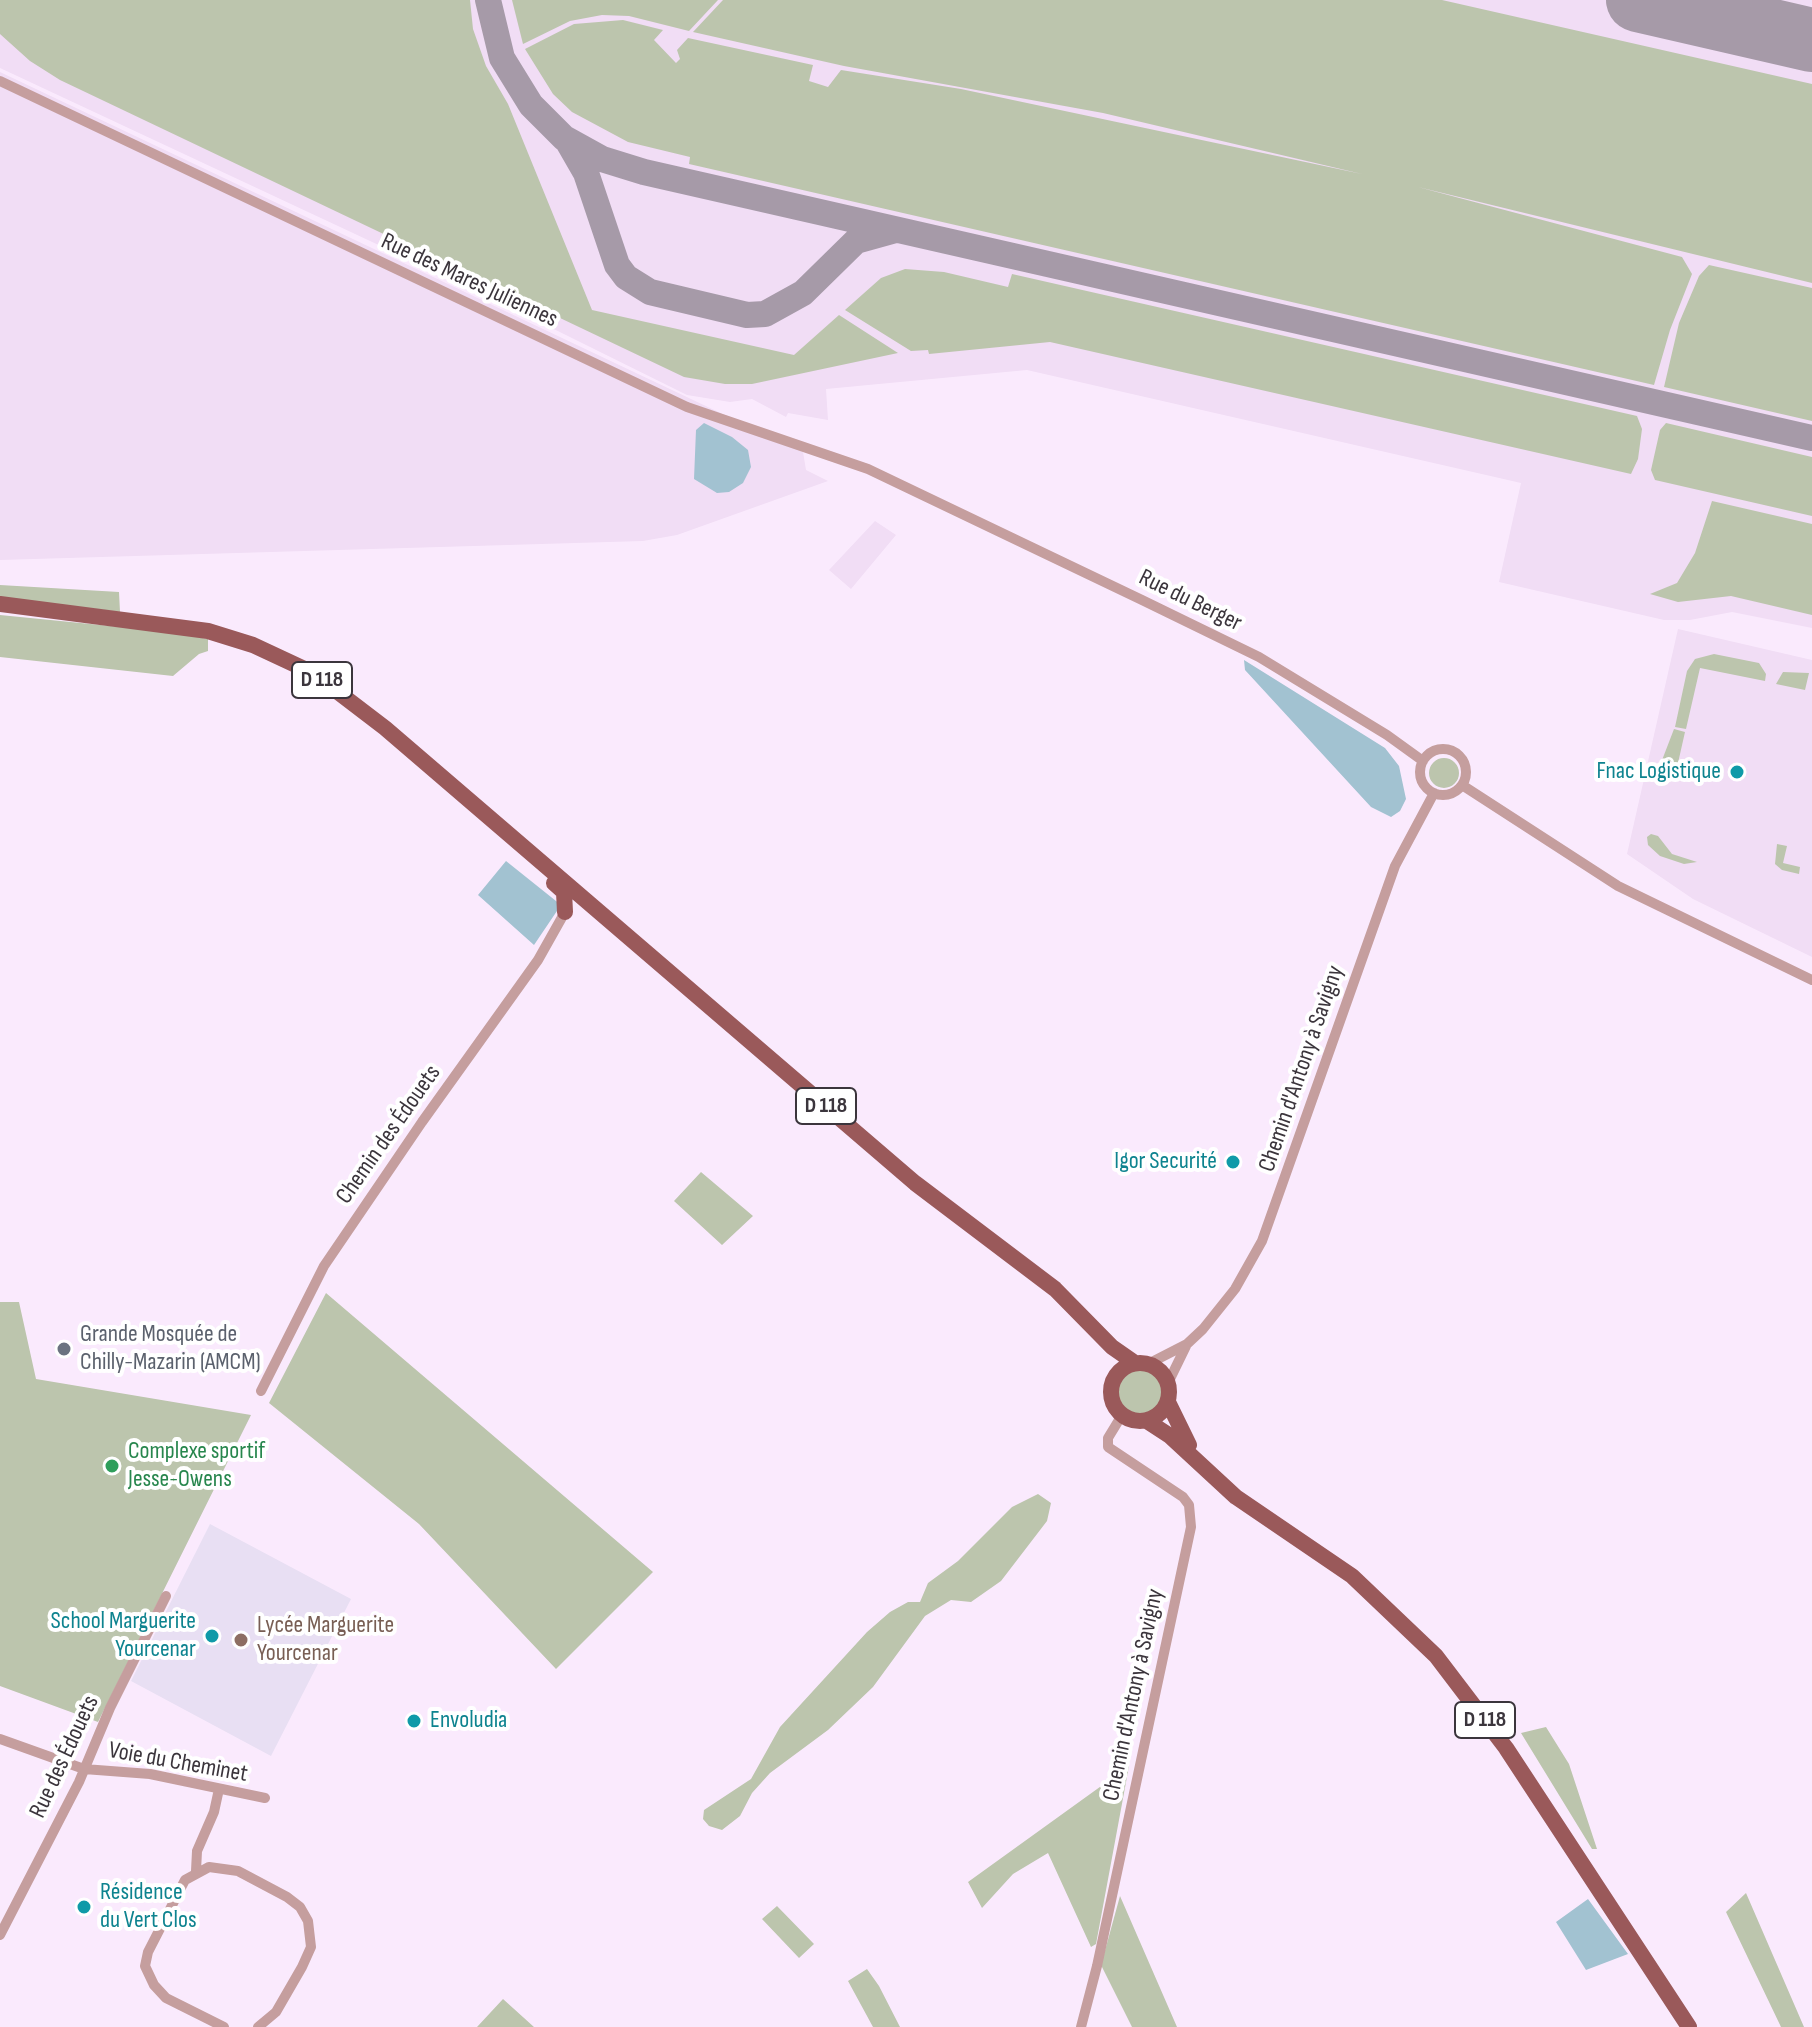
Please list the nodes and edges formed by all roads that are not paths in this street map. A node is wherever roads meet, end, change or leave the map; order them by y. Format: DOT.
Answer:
graph roads {
  1 [pos="0,81"];
  2 [pos="928,498"];
  3 [pos="0,604"];
  4 [pos="1423,761"];
  5 [pos="1462,785"];
  6 [pos="1434,793"];
  7 [pos="525,849"];
  8 [pos="565,912"];
  9 [pos="629,937"];
  10 [pos="1812,980"];
  11 [pos="1078,1311"];
  12 [pos="1187,1344"];
  13 [pos="1142,1363"];
  14 [pos="1113,1380"];
  15 [pos="1168,1383"];
  16 [pos="261,1391"];
  17 [pos="1168,1402"];
  18 [pos="1122,1415"];
  19 [pos="1147,1421"];
  20 [pos="1213,1474"];
  21 [pos="166,1596"];
  22 [pos="0,1739"];
  23 [pos="84,1769"];
  24 [pos="219,1789"];
  25 [pos="265,1798"];
  26 [pos="196,1871"];
  27 [pos="0,1906"];
  28 [pos="13,1910"];
  29 [pos="0,1935"];
  30 [pos="197,2015"];
  31 [pos="191,2027"];
  32 [pos="224,2027"];
  33 [pos="258,2027"];
  34 [pos="1081,2027"];
  35 [pos="1689,2027"];
  1 -- 2 [label="street, Rue des Mares Juliennes"];
  2 -- 4 [label="street, Rue du Berger"];
  3 -- 7 [label="main road, D 118"];
  4 -- 5 [label="street"];
  4 -- 6 [label="street"];
  5 -- 6 [label="street"];
  5 -- 10 [label="street"];
  6 -- 12 [label="street, Chemin d'Antony à Savigny"];
  7 -- 8 [label="main road"];
  7 -- 9 [label="main road, D 118"];
  8 -- 9 [label="main road"];
  8 -- 16 [label="street, Chemin des Édouets"];
  9 -- 11 [label="main road, D 118"];
  11 -- 13 [label="main road, D 118"];
  11 -- 14 [label="main road, D 118"];
  12 -- 13 [label="street"];
  12 -- 15 [label="street"];
  13 -- 14 [label="main road"];
  13 -- 15 [label="main road"];
  14 -- 18 [label="main road"];
  15 -- 17 [label="main road"];
  17 -- 19 [label="main road"];
  17 -- 20 [label="main road, D 118"];
  18 -- 19 [label="main road"];
  18 -- 34 [label="street, Chemin d'Antony à Savigny"];
  19 -- 20 [label="main road, D 118"];
  20 -- 35 [label="main road, D 118"];
  21 -- 23 [label="street, Rue des Édouets"];
  22 -- 23 [label="street, Voie du Cheminet"];
  23 -- 24 [label="street, Voie du Cheminet"];
  23 -- 28 [label="street, Rue des Édouets"];
  24 -- 25 [label="street, Voie du Cheminet"];
  24 -- 26 [label="street"];
  26 -- 30 [label="street"];
  26 -- 33 [label="street"];
  27 -- 28 [label="street"];
  28 -- 29 [label="street, Rue des Édouets"];
  30 -- 31 [label="street"];
  30 -- 32 [label="street"];
}
